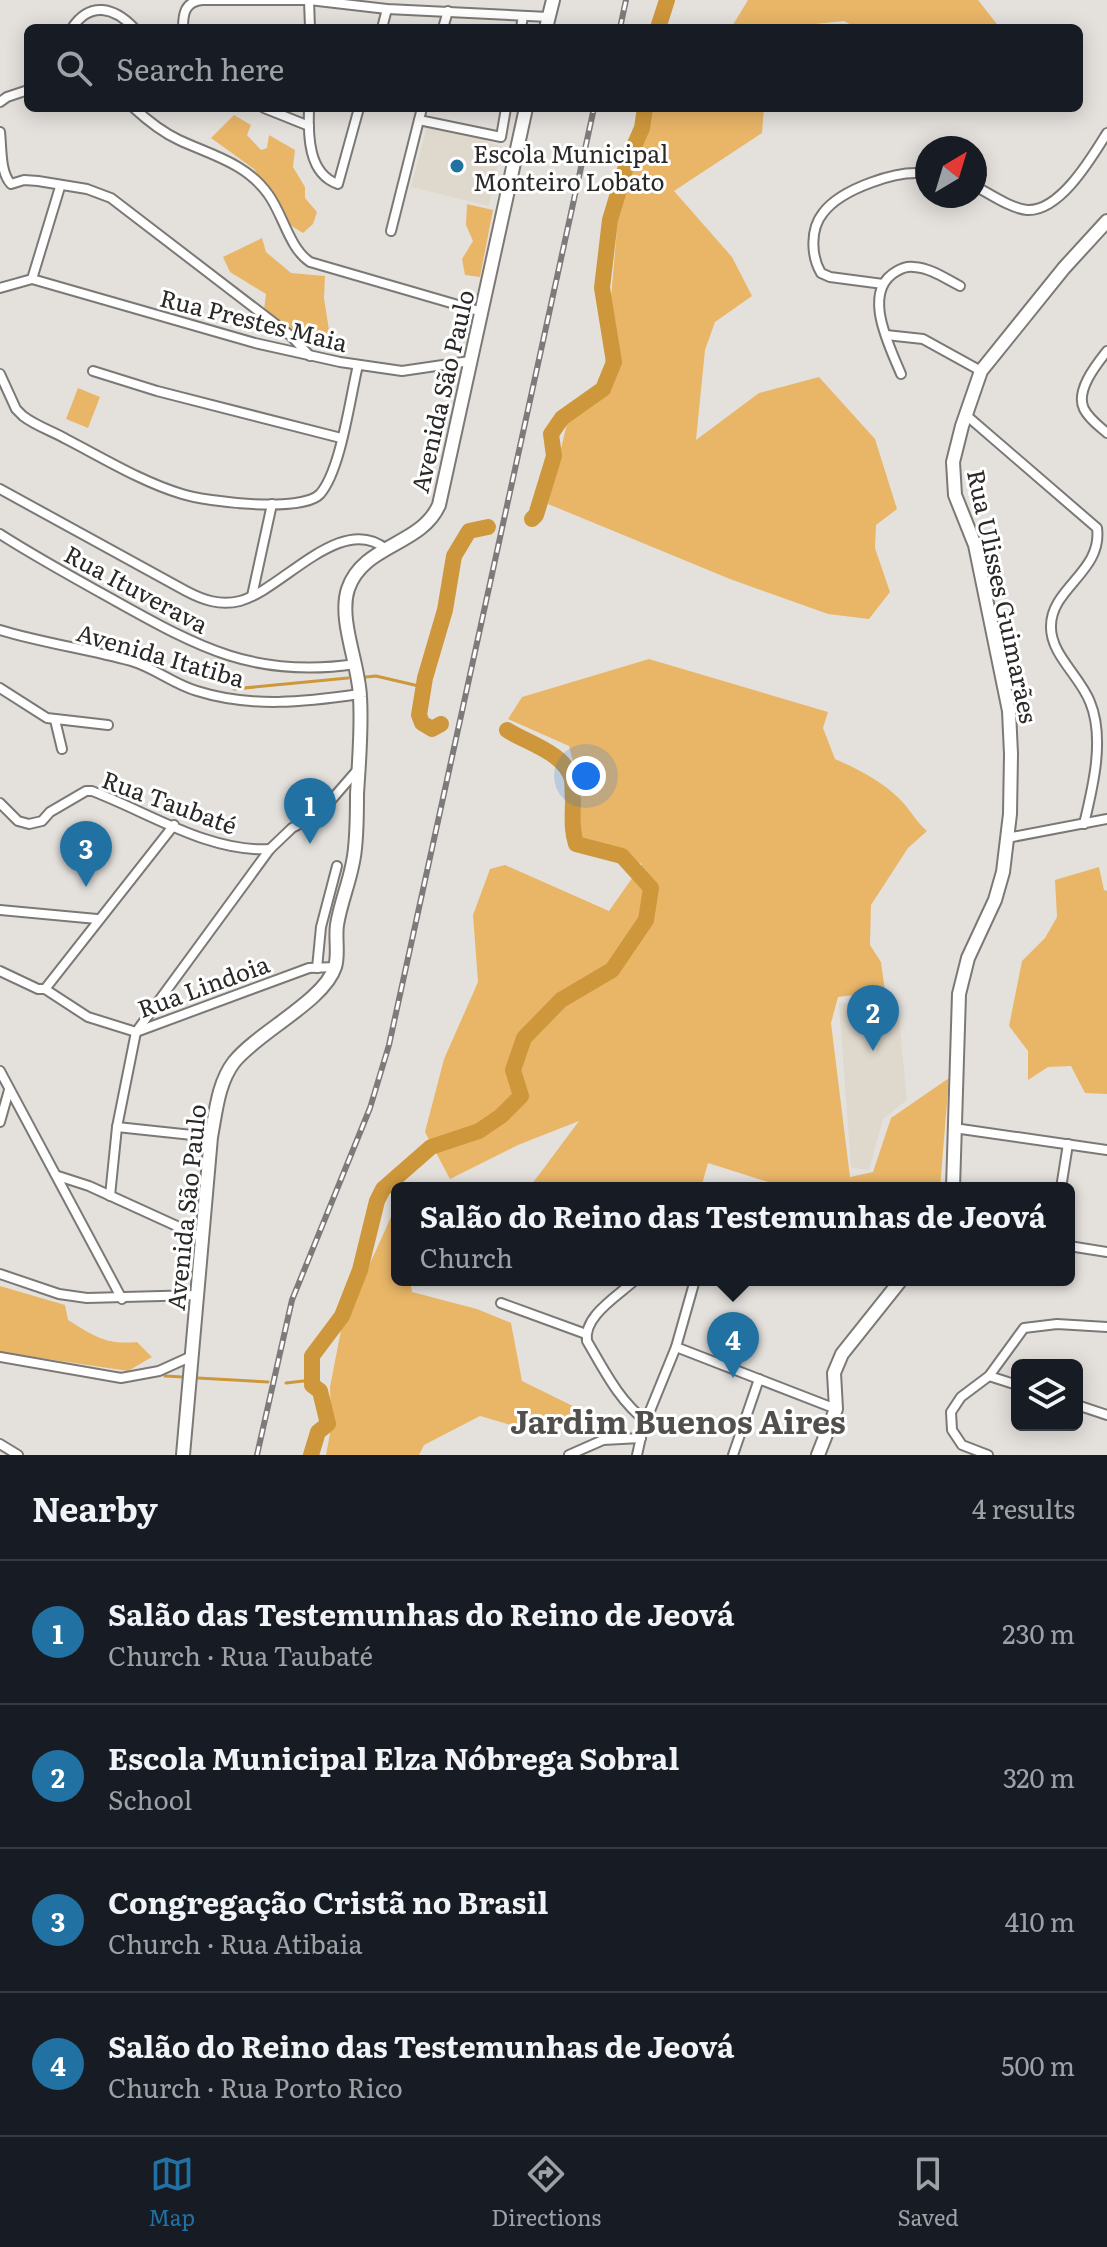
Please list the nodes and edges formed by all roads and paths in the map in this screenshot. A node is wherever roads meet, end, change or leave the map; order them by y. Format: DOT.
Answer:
graph roads {
  1 [pos="309,0"];
  2 [pos="553,0"];
  3 [pos="387,9"];
  4 [pos="448,11"];
  5 [pos="523,16"];
  6 [pos="547,23"];
  7 [pos="75,24"];
  8 [pos="130,24"];
  9 [pos="183,24"];
  10 [pos="310,24"];
  11 [pos="383,24"];
  12 [pos="444,24"];
  13 [pos="522,24"];
  14 [pos="24,91"];
  15 [pos="0,102"];
  16 [pos="139,112"];
  17 [pos="274,112"];
  18 [pos="309,112"];
  19 [pos="358,112"];
  20 [pos="421,112"];
  21 [pos="505,112"];
  22 [pos="525,112"];
  23 [pos="419,120"];
  24 [pos="309,126"];
  25 [pos="0,132"];
  26 [pos="1107,133"];
  27 [pos="915,172"];
  28 [pos="60,187"];
  29 [pos="987,192"];
  30 [pos="1107,221"];
  31 [pos="391,231"];
  32 [pos="32,279"];
  33 [pos="883,284"];
  34 [pos="960,286"];
  35 [pos="0,288"];
  36 [pos="482,312"];
  37 [pos="886,335"];
  38 [pos="1107,351"];
  39 [pos="310,356"];
  40 [pos="470,361"];
  41 [pos="358,365"];
  42 [pos="93,371"];
  43 [pos="981,371"];
  44 [pos="0,374"];
  45 [pos="901,374"];
  46 [pos="966,415"];
  47 [pos="1107,433"];
  48 [pos="341,438"];
  49 [pos="0,489"];
  50 [pos="272,504"];
  51 [pos="0,534"];
  52 [pos="386,549"];
  53 [pos="252,596"];
  54 [pos="0,630"];
  55 [pos="356,664"];
  56 [pos="0,688"];
  57 [pos="360,694"];
  58 [pos="55,720"];
  59 [pos="108,725"];
  60 [pos="62,749"];
  61 [pos="359,767"];
  62 [pos="0,803"];
  63 [pos="1107,819"];
  64 [pos="1084,824"];
  65 [pos="174,825"];
  66 [pos="1007,838"];
  67 [pos="270,849"];
  68 [pos="337,866"];
  69 [pos="0,910"];
  70 [pos="97,919"];
  71 [pos="335,967"];
  72 [pos="317,968"];
  73 [pos="0,971"];
  74 [pos="45,989"];
  75 [pos="136,1032"];
  76 [pos="0,1071"];
  77 [pos="9,1090"];
  78 [pos="0,1122"];
  79 [pos="117,1127"];
  80 [pos="954,1128"];
  81 [pos="211,1137"];
  82 [pos="1068,1144"];
  83 [pos="1107,1150"];
  84 [pos="58,1176"];
  85 [pos="953,1182"];
  86 [pos="1062,1182"];
  87 [pos="110,1196"];
  88 [pos="203,1238"];
  89 [pos="1075,1247"];
  90 [pos="1107,1252"];
  91 [pos="0,1274"];
  92 [pos="629,1286"];
  93 [pos="693,1286"];
  94 [pos="896,1286"];
  95 [pos="198,1295"];
  96 [pos="122,1299"];
  97 [pos="501,1303"];
  98 [pos="1107,1327"];
  99 [pos="586,1334"];
  100 [pos="676,1347"];
  101 [pos="192,1356"];
  102 [pos="0,1357"];
  103 [pos="989,1376"];
  104 [pos="759,1379"];
  105 [pos="1011,1383"];
  106 [pos="1083,1407"];
  107 [pos="836,1409"];
  108 [pos="1107,1415"];
  109 [pos="647,1422"];
  110 [pos="641,1438"];
  111 [pos="0,1444"];
  112 [pos="18,1455"];
  113 [pos="183,1455"];
  114 [pos="569,1455"];
  115 [pos="637,1455"];
  116 [pos="733,1455"];
  117 [pos="818,1455"];
  118 [pos="988,1455"];
  1 -- 3 [label="street"];
  1 -- 9 [label="street"];
  1 -- 10 [label="street"];
  2 -- 6 [label="main road"];
  3 -- 4 [label="street"];
  3 -- 11 [label="street"];
  4 -- 5 [label="street"];
  4 -- 12 [label="street"];
  5 -- 6 [label="street"];
  5 -- 13 [label="street"];
  7 -- 8 [label="street"];
  14 -- 15 [label="street"];
  16 -- 36 [label="street"];
  17 -- 24 [label="street"];
  18 -- 24 [label="street"];
  19 -- 24 [label="street"];
  20 -- 23 [label="street"];
  21 -- 23 [label="street"];
  22 -- 36 [label="main road, Avenida São Paulo"];
  23 -- 31 [label="street"];
  25 -- 28 [label="street"];
  26 -- 29 [label="street"];
  27 -- 33 [label="street"];
  28 -- 32 [label="street"];
  28 -- 39 [label="street"];
  30 -- 43 [label="main road, Rua Ulisses Guimarães"];
  32 -- 35 [label="street"];
  32 -- 39 [label="street, Rua Prestes Maia"];
  33 -- 34 [label="street"];
  33 -- 37 [label="street"];
  36 -- 40 [label="main road, Avenida São Paulo"];
  37 -- 43 [label="street"];
  37 -- 45 [label="street"];
  38 -- 47 [label="street"];
  39 -- 41 [label="street, Rua Prestes Maia"];
  40 -- 41 [label="street, Rua Prestes Maia"];
  40 -- 52 [label="main road, Avenida São Paulo"];
  41 -- 48 [label="street"];
  42 -- 48 [label="street"];
  43 -- 46 [label="main road, Rua Ulisses Guimarães"];
  44 -- 50 [label="street"];
  46 -- 64 [label="street"];
  46 -- 66 [label="main road, Rua Ulisses Guimarães"];
  48 -- 50 [label="street"];
  49 -- 53 [label="street"];
  50 -- 53 [label="street"];
  51 -- 55 [label="street, Rua Ituverava"];
  52 -- 53 [label="street"];
  52 -- 55 [label="main road, Avenida São Paulo"];
  54 -- 57 [label="street, Avenida Itatiba"];
  55 -- 57 [label="main road, Avenida São Paulo"];
  56 -- 58 [label="street"];
  57 -- 61 [label="main road, Avenida São Paulo"];
  58 -- 59 [label="street"];
  58 -- 60 [label="street"];
  61 -- 67 [label="street"];
  61 -- 71 [label="main road, Avenida São Paulo"];
  62 -- 65 [label="street, Rua Taubaté"];
  63 -- 64 [label="street"];
  64 -- 66 [label="street"];
  65 -- 67 [label="street, Rua Taubaté"];
  65 -- 70 [label="street"];
  66 -- 80 [label="main road, Rua Ulisses Guimarães"];
  67 -- 75 [label="street"];
  68 -- 72 [label="street"];
  69 -- 70 [label="street"];
  70 -- 74 [label="street"];
  71 -- 72 [label="street, Rua Lindoia"];
  71 -- 81 [label="main road, Avenida São Paulo"];
  72 -- 75 [label="street, Rua Lindoia"];
  73 -- 74 [label="street, Rua Lindoia"];
  74 -- 75 [label="street, Rua Lindoia"];
  75 -- 79 [label="street"];
  76 -- 77 [label="street"];
  77 -- 78 [label="street"];
  77 -- 84 [label="street"];
  79 -- 81 [label="street"];
  79 -- 87 [label="street"];
  80 -- 82 [label="street"];
  80 -- 85 [label="main road, Rua Ulisses Guimarães"];
  81 -- 88 [label="main road, Avenida São Paulo"];
  82 -- 83 [label="street"];
  82 -- 86 [label="street"];
  84 -- 87 [label="street"];
  84 -- 96 [label="street"];
  87 -- 88 [label="street"];
  88 -- 95 [label="main road, Avenida São Paulo"];
  89 -- 90 [label="street"];
  91 -- 96 [label="street"];
  92 -- 99 [label="street"];
  93 -- 100 [label="street"];
  94 -- 107 [label="main road"];
  95 -- 96 [label="street"];
  95 -- 101 [label="main road, Avenida São Paulo"];
  97 -- 99 [label="street"];
  98 -- 103 [label="street"];
  99 -- 109 [label="street"];
  100 -- 104 [label="street"];
  100 -- 109 [label="street"];
  101 -- 102 [label="street"];
  101 -- 113 [label="main road, Avenida São Paulo"];
  103 -- 105 [label="street"];
  103 -- 118 [label="street"];
  104 -- 107 [label="street"];
  104 -- 116 [label="street"];
  106 -- 108 [label="street"];
  107 -- 117 [label="main road"];
  109 -- 110 [label="street"];
  110 -- 114 [label="street"];
  110 -- 115 [label="street"];
  111 -- 112 [label="street"];
}
